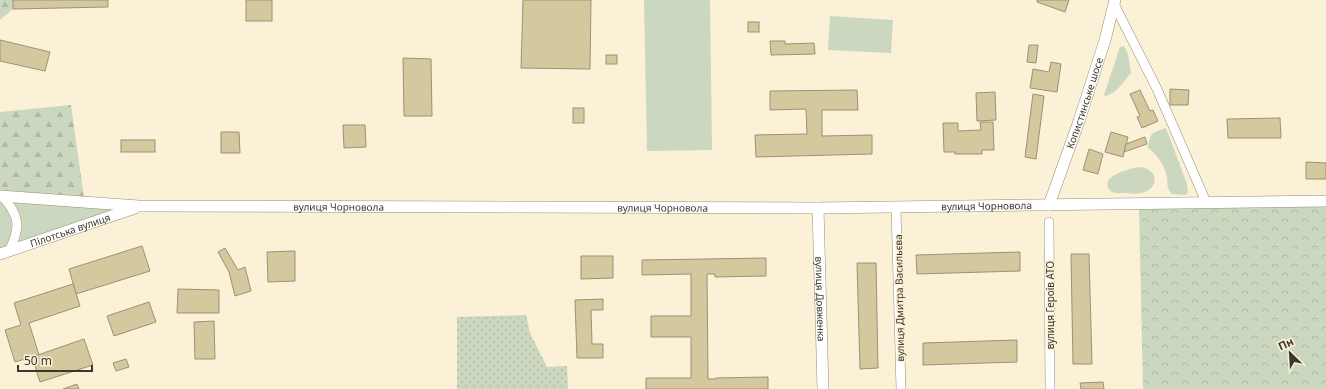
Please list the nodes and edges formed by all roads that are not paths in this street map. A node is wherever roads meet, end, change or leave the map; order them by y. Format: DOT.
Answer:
graph roads {
  1 [pos="1114,2"];
  2 [pos="1,196"];
  3 [pos="1326,201"];
  4 [pos="1206,202"];
  5 [pos="1049,205"];
  6 [pos="139,206"];
  7 [pos="896,207"];
  8 [pos="818,208"];
  9 [pos="1049,222"];
  10 [pos="5,252"];
  11 [pos="823,389"];
  12 [pos="901,389"];
  13 [pos="1050,389"];
  1 -- 4 [label="street"];
  1 -- 5 [label="street, Копистинське шосе"];
  2 -- 6 [label="street, вулиця Чорновола"];
  2 -- 10 [label="street"];
  3 -- 4 [label="street, вулиця Чорновола"];
  4 -- 5 [label="street, вулиця Чорновола"];
  5 -- 7 [label="street, вулиця Чорновола"];
  6 -- 8 [label="street, вулиця Чорновола"];
  6 -- 10 [label="street, Пілотська вулиця"];
  7 -- 8 [label="street, вулиця Чорновола"];
  7 -- 12 [label="street, вулиця Дмитра Васильєва"];
  8 -- 11 [label="street, вулиця Довженка"];
  9 -- 13 [label="street, вулиця Героїв АТО"];
}
